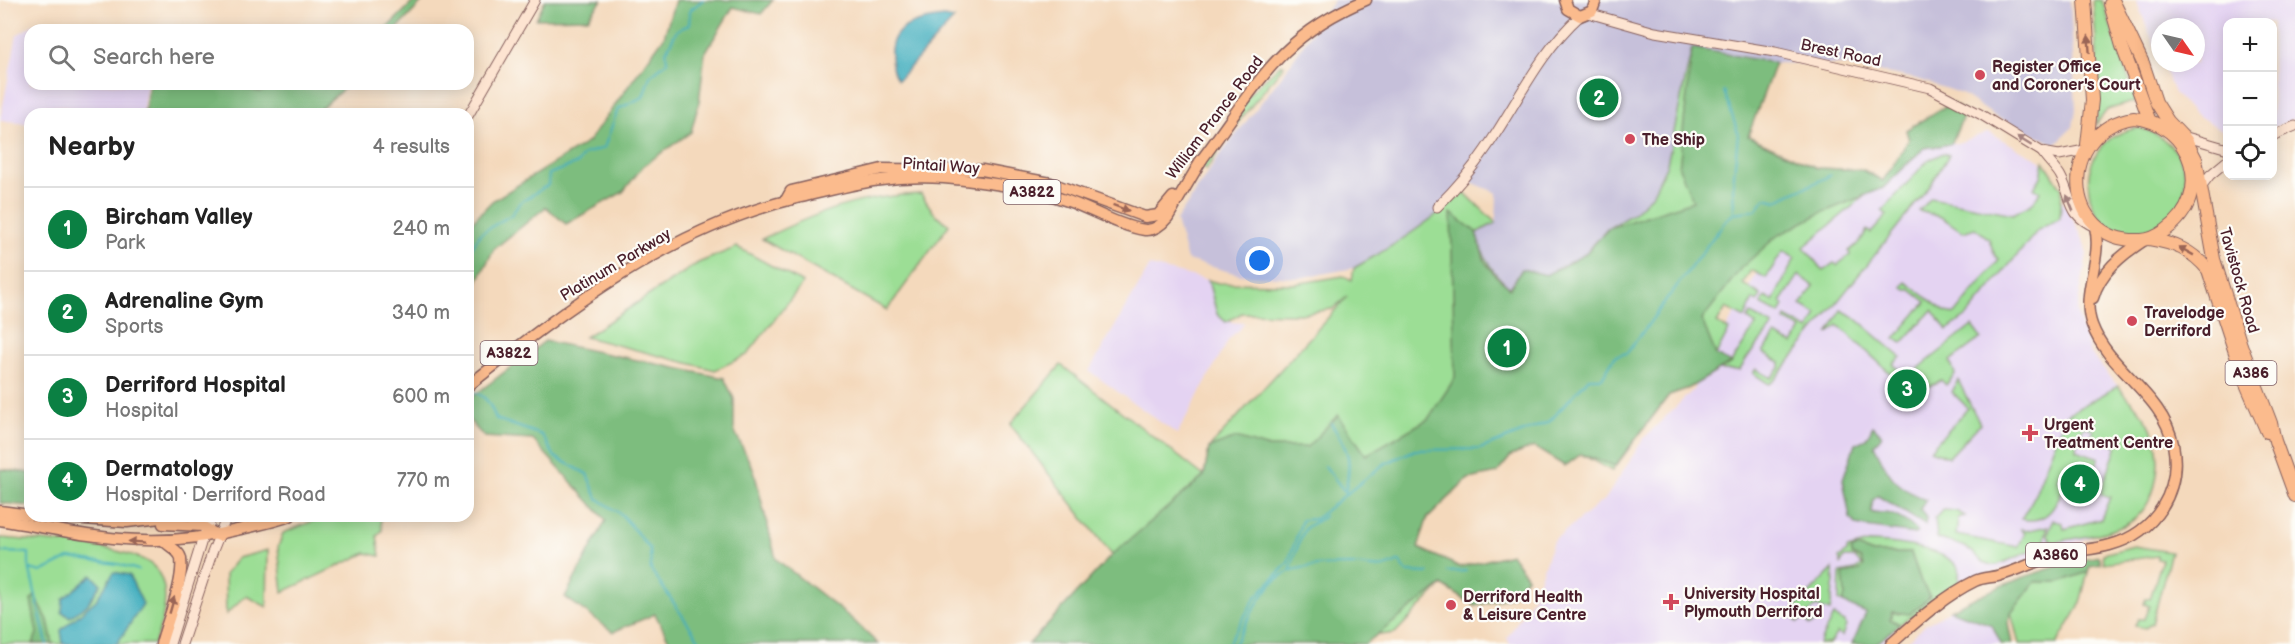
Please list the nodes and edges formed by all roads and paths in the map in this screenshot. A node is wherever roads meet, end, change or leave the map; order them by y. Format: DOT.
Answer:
graph roads {
  1 [pos="535,0"];
  2 [pos="1366,0"];
  3 [pos="2085,0"];
  4 [pos="2111,0"];
  5 [pos="1596,1"];
  6 [pos="1566,2"];
  7 [pos="1584,15"];
  8 [pos="1618,23"];
  9 [pos="1560,33"];
  10 [pos="473,108"];
  11 [pos="2149,119"];
  12 [pos="2295,126"];
  13 [pos="2277,134"];
  14 [pos="2178,135"];
  15 [pos="2086,147"];
  16 [pos="2223,148"];
  17 [pos="2042,152"];
  18 [pos="1202,159"];
  19 [pos="2223,165"];
  20 [pos="895,168"];
  21 [pos="2202,185"];
  22 [pos="2193,196"];
  23 [pos="786,200"];
  24 [pos="1437,207"];
  25 [pos="1150,217"];
  26 [pos="2096,227"];
  27 [pos="2146,240"];
  28 [pos="2096,334"];
  29 [pos="474,381"];
  30 [pos="2275,441"];
  31 [pos="2295,496"];
  32 [pos="0,511"];
  33 [pos="24,514"];
  34 [pos="0,520"];
  35 [pos="130,522"];
  36 [pos="210,522"];
  37 [pos="225,522"];
  38 [pos="269,522"];
  39 [pos="205,532"];
  40 [pos="219,536"];
  41 [pos="165,542"];
  42 [pos="161,644"];
  43 [pos="170,644"];
  44 [pos="182,644"];
  45 [pos="1891,644"];
  1 -- 10 [label="street"];
  2 -- 18 [label="main road, William Prance Road / A3822"];
  15 -- 3 [label="highway, one-way"];
  4 -- 11 [label="highway, Tavistock Road / A386"];
  4 -- 14 [label="highway, Tavistock Road / A386"];
  5 -- 7 [label="main road"];
  5 -- 8 [label="street"];
  6 -- 7 [label="main road"];
  6 -- 9 [label="street"];
  7 -- 8 [label="street, Brest Road"];
  7 -- 9 [label="street"];
  17 -- 8 [label="street, Brest Road, one-way"];
  9 -- 24 [label="street"];
  11 -- 14 [label="highway"];
  11 -- 15 [label="highway"];
  12 -- 13 [label="street"];
  14 -- 16 [label="street"];
  14 -- 21 [label="highway, Tavistock Road / A386"];
  14 -- 22 [label="highway"];
  15 -- 17 [label="street"];
  15 -- 26 [label="highway"];
  26 -- 17 [label="street, Brest Road, one-way"];
  18 -- 23 [label="main road, Pintail Way / A3822"];
  18 -- 25 [label="main road, William Prance Road / A3822"];
  19 -- 21 [label="street"];
  20 -- 23 [label="main road, Platinum Parkway / A3822"];
  20 -- 25 [label="main road, Pintail Way / A3822, one-way"];
  21 -- 22 [label="street"];
  21 -- 30 [label="highway, Tavistock Road / A386"];
  22 -- 27 [label="highway"];
  23 -- 29 [label="main road, Platinum Parkway / A3822"];
  26 -- 27 [label="highway"];
  26 -- 28 [label="main road, A3860"];
  27 -- 28 [label="main road, A3860"];
  30 -- 27 [label="highway, Tavistock Road / A386, one-way"];
  28 -- 45 [label="main road, A3860"];
  30 -- 31 [label="highway, Tavistock Road / A386"];
  32 -- 33 [label="main road"];
  41 -- 34 [label="main road, one-way"];
  35 -- 39 [label="main road"];
  36 -- 39 [label="street"];
  37 -- 40 [label="street"];
  38 -- 40 [label="main road"];
  39 -- 40 [label="main road"];
  39 -- 41 [label="main road"];
  39 -- 43 [label="street"];
  40 -- 44 [label="street"];
  42 -- 41 [label="main road, one-way"];
}
